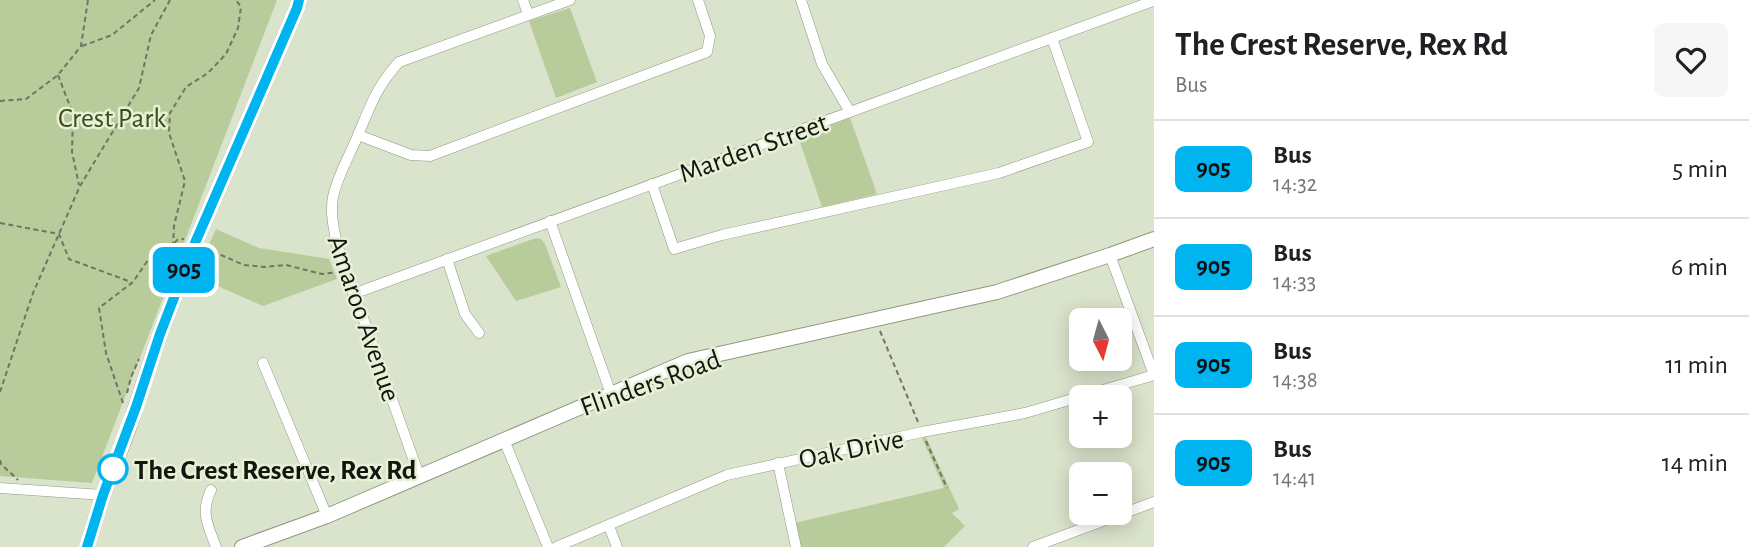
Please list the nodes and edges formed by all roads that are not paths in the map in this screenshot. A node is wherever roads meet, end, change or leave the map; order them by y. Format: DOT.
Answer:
graph roads {
  1 [pos="299,0"];
  2 [pos="523,0"];
  3 [pos="570,0"];
  4 [pos="698,0"];
  5 [pos="800,0"];
  6 [pos="1153,2"];
  7 [pos="528,14"];
  8 [pos="1052,38"];
  9 [pos="850,112"];
  10 [pos="358,135"];
  11 [pos="652,184"];
  12 [pos="550,222"];
  13 [pos="1154,239"];
  14 [pos="1110,255"];
  15 [pos="447,259"];
  16 [pos="353,294"];
  17 [pos="479,333"];
  18 [pos="263,363"];
  19 [pos="1154,375"];
  20 [pos="611,394"];
  21 [pos="504,440"];
  22 [pos="778,463"];
  23 [pos="419,475"];
  24 [pos="0,488"];
  25 [pos="211,490"];
  26 [pos="103,495"];
  27 [pos="1154,502"];
  28 [pos="327,516"];
  29 [pos="609,526"];
  30 [pos="87,547"];
  31 [pos="216,547"];
  32 [pos="242,547"];
  33 [pos="548,547"];
  34 [pos="556,547"];
  35 [pos="617,547"];
  36 [pos="796,547"];
  37 [pos="1033,547"];
  1 -- 26 [label="street"];
  2 -- 7 [label="street"];
  3 -- 7 [label="street, Amaroo Avenue"];
  4 -- 10 [label="street"];
  5 -- 9 [label="street"];
  6 -- 8 [label="street, Marden Street"];
  7 -- 10 [label="street, Amaroo Avenue"];
  8 -- 9 [label="street, Marden Street"];
  8 -- 11 [label="street"];
  9 -- 11 [label="street, Marden Street"];
  10 -- 16 [label="street, Amaroo Avenue"];
  11 -- 12 [label="street, Marden Street"];
  12 -- 15 [label="street, Marden Street"];
  12 -- 20 [label="street"];
  13 -- 14 [label="street, Flinders Road"];
  14 -- 19 [label="street"];
  14 -- 20 [label="street, Flinders Road"];
  15 -- 16 [label="street, Marden Street"];
  15 -- 17 [label="street"];
  16 -- 23 [label="street, Amaroo Avenue"];
  18 -- 28 [label="street"];
  19 -- 22 [label="street, Oak Drive"];
  20 -- 21 [label="street, Flinders Road"];
  21 -- 23 [label="street, Flinders Road"];
  21 -- 33 [label="street"];
  22 -- 29 [label="street, Oak Drive"];
  22 -- 36 [label="street"];
  23 -- 28 [label="street, Flinders Road"];
  24 -- 26 [label="street"];
  25 -- 31 [label="street"];
  26 -- 30 [label="street"];
  27 -- 37 [label="street"];
  28 -- 32 [label="street, Flinders Road"];
  29 -- 34 [label="street, Oak Drive"];
  29 -- 35 [label="street"];
}
